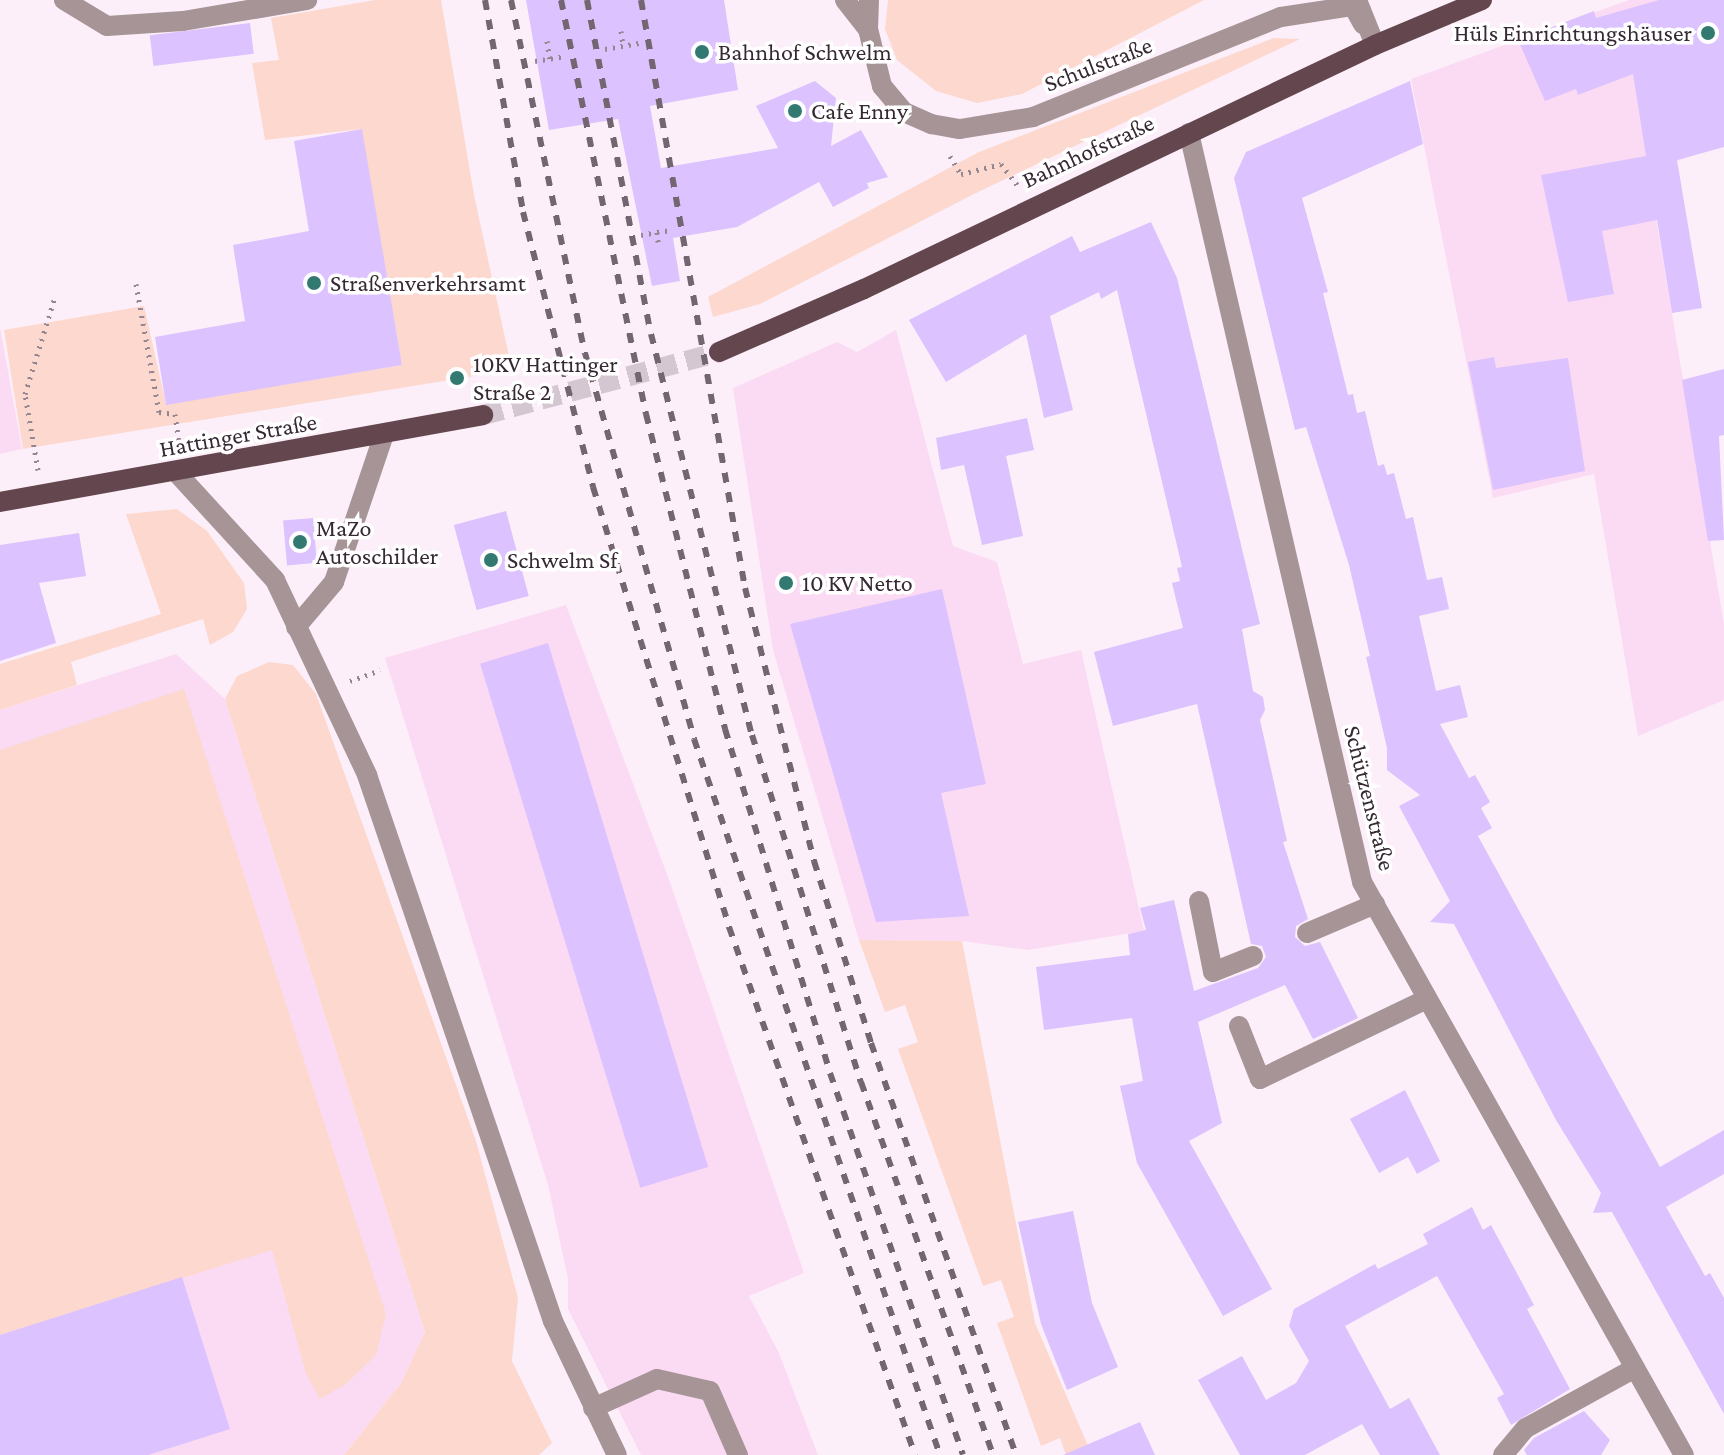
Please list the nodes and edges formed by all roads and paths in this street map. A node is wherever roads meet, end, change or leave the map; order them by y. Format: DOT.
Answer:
graph roads {
  1 [pos="64,0"];
  2 [pos="307,0"];
  3 [pos="845,0"];
  4 [pos="869,0"];
  5 [pos="1357,0"];
  6 [pos="1482,0"];
  7 [pos="868,29"];
  8 [pos="621,31"];
  9 [pos="547,41"];
  10 [pos="640,43"];
  11 [pos="1375,45"];
  12 [pos="623,46"];
  13 [pos="605,49"];
  14 [pos="565,56"];
  15 [pos="550,59"];
  16 [pos="535,61"];
  17 [pos="1189,133"];
  18 [pos="1001,164"];
  19 [pos="961,174"];
  20 [pos="672,230"];
  21 [pos="657,232"];
  22 [pos="641,235"];
  23 [pos="658,242"];
  24 [pos="136,284"];
  25 [pos="55,297"];
  26 [pos="719,352"];
  27 [pos="483,415"];
  28 [pos="178,435"];
  29 [pos="383,437"];
  30 [pos="37,468"];
  31 [pos="176,472"];
  32 [pos="0,502"];
  33 [pos="296,627"];
  34 [pos="1199,901"];
  35 [pos="1375,904"];
  36 [pos="1307,933"];
  37 [pos="1253,956"];
  38 [pos="1427,999"];
  39 [pos="1239,1026"];
  40 [pos="1635,1368"];
  41 [pos="593,1408"];
  42 [pos="617,1455"];
  43 [pos="738,1455"];
  44 [pos="1503,1455"];
  45 [pos="1684,1455"];
  1 -- 2 [label="street"];
  3 -- 7 [label="street"];
  4 -- 7 [label="street"];
  5 -- 11 [label="street"];
  6 -- 11 [label="main road, Bahnhofstraße"];
  7 -- 11 [label="street, Schulstraße"];
  8 -- 12 [label="path"];
  9 -- 15 [label="path"];
  10 -- 12 [label="path"];
  11 -- 17 [label="main road, Bahnhofstraße"];
  12 -- 13 [label="path"];
  14 -- 15 [label="path"];
  15 -- 16 [label="path"];
  17 -- 26 [label="main road, Bahnhofstraße"];
  17 -- 35 [label="street, Schützenstraße"];
  18 -- 19 [label="path"];
  20 -- 21 [label="path"];
  21 -- 22 [label="path"];
  21 -- 23 [label="path"];
  24 -- 28 [label="path"];
  25 -- 30 [label="path"];
  27 -- 29 [label="main road, Hattinger Straße"];
  29 -- 31 [label="main road, Hattinger Straße"];
  29 -- 33 [label="street"];
  31 -- 32 [label="main road, Hattinger Straße"];
  31 -- 33 [label="street"];
  33 -- 41 [label="street"];
  34 -- 37 [label="street"];
  35 -- 36 [label="street"];
  35 -- 38 [label="street, Schützenstraße"];
  38 -- 39 [label="street"];
  38 -- 40 [label="street, Schützenstraße"];
  40 -- 44 [label="street"];
  40 -- 45 [label="street, Schützenstraße"];
  41 -- 42 [label="street"];
  41 -- 43 [label="street"];
}
